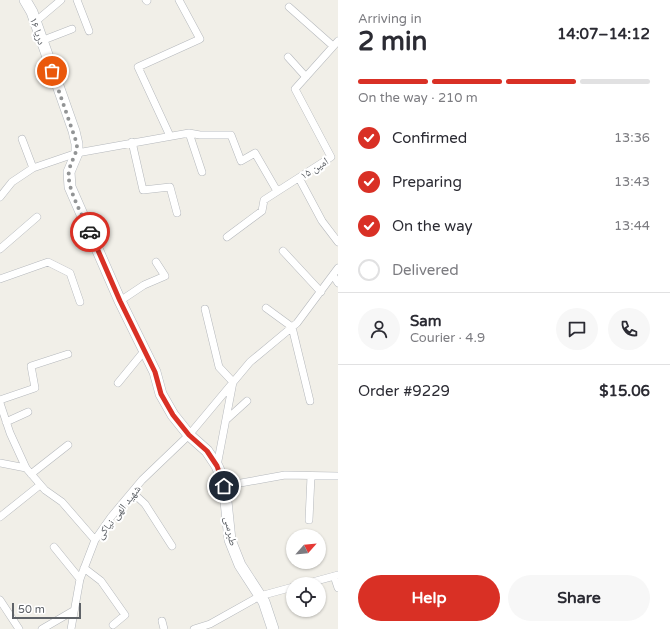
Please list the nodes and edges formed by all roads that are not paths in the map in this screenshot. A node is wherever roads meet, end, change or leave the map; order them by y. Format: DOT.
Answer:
graph roads {
  1 [pos="25,0"];
  2 [pos="61,0"];
  3 [pos="77,0"];
  4 [pos="179,0"];
  5 [pos="289,7"];
  6 [pos="35,22"];
  7 [pos="72,29"];
  8 [pos="89,31"];
  9 [pos="41,41"];
  10 [pos="335,43"];
  11 [pos="288,56"];
  12 [pos="306,77"];
  13 [pos="190,133"];
  14 [pos="170,136"];
  15 [pos="22,139"];
  16 [pos="132,142"];
  17 [pos="77,153"];
  18 [pos="33,168"];
  19 [pos="202,172"];
  20 [pos="299,178"];
  21 [pos="277,191"];
  22 [pos="0,197"];
  23 [pos="177,213"];
  24 [pos="37,217"];
  25 [pos="227,237"];
  26 [pos="338,242"];
  27 [pos="0,249"];
  28 [pos="283,251"];
  29 [pos="156,262"];
  30 [pos="338,268"];
  31 [pos="333,274"];
  32 [pos="0,279"];
  33 [pos="338,283"];
  34 [pos="321,292"];
  35 [pos="120,301"];
  36 [pos="80,302"];
  37 [pos="266,308"];
  38 [pos="205,310"];
  39 [pos="292,327"];
  40 [pos="145,350"];
  41 [pos="68,354"];
  42 [pos="233,382"];
  43 [pos="118,383"];
  44 [pos="0,400"];
  45 [pos="247,401"];
  46 [pos="310,401"];
  47 [pos="0,403"];
  48 [pos="28,412"];
  49 [pos="226,420"];
  50 [pos="6,422"];
  51 [pos="189,435"];
  52 [pos="68,445"];
  53 [pos="0,463"];
  54 [pos="217,466"];
  55 [pos="29,471"];
  56 [pos="311,476"];
  57 [pos="338,476"];
  58 [pos="40,484"];
  59 [pos="224,486"];
  60 [pos="132,492"];
  61 [pos="0,518"];
  62 [pos="309,520"];
  63 [pos="95,540"];
  64 [pos="172,546"];
  65 [pos="54,547"];
  66 [pos="84,568"];
  67 [pos="336,576"];
  68 [pos="80,579"];
  69 [pos="326,579"];
  70 [pos="338,588"];
  71 [pos="286,589"];
  72 [pos="260,596"];
  73 [pos="0,600"];
  74 [pos="73,611"];
  75 [pos="162,621"];
  76 [pos="113,624"];
  77 [pos="212,626"];
  78 [pos="19,629"];
  79 [pos="42,629"];
  80 [pos="71,629"];
  81 [pos="164,629"];
  82 [pos="194,629"];
  83 [pos="273,629"];
  1 -- 6 [label="street, دریا ۱۶"];
  2 -- 6 [label="street"];
  3 -- 8 [label="street"];
  4 -- 14 [label="street"];
  5 -- 10 [label="street"];
  6 -- 9 [label="street, دریا ۱۶"];
  7 -- 9 [label="street"];
  9 -- 17 [label="street, دریا ۱۶"];
  10 -- 12 [label="street, امین ۱۵"];
  11 -- 12 [label="street"];
  12 -- 20 [label="street, امین ۱۵"];
  13 -- 14 [label="street"];
  13 -- 19 [label="street"];
  13 -- 21 [label="street"];
  14 -- 16 [label="street"];
  15 -- 18 [label="street"];
  16 -- 17 [label="street"];
  16 -- 23 [label="street"];
  17 -- 18 [label="street"];
  17 -- 35 [label="street, طبرسی"];
  18 -- 22 [label="street"];
  20 -- 21 [label="street, امین ۱۵"];
  20 -- 26 [label="street"];
  21 -- 25 [label="street, امین ۱۵"];
  24 -- 27 [label="street"];
  28 -- 34 [label="street"];
  29 -- 35 [label="street"];
  30 -- 31 [label="street, شهید الهی نیاکی"];
  31 -- 33 [label="street"];
  31 -- 34 [label="street, شهید الهی نیاکی"];
  32 -- 36 [label="street"];
  34 -- 39 [label="street, شهید الهی نیاکی"];
  35 -- 40 [label="street, طبرسی"];
  37 -- 39 [label="street"];
  38 -- 42 [label="street"];
  39 -- 42 [label="street, شهید الهی نیاکی"];
  39 -- 46 [label="street"];
  40 -- 43 [label="street"];
  40 -- 51 [label="street, طبرسی"];
  41 -- 44 [label="street"];
  42 -- 49 [label="street"];
  42 -- 51 [label="street, شهید الهی نیاکی"];
  45 -- 49 [label="street"];
  47 -- 50 [label="street"];
  48 -- 50 [label="street"];
  49 -- 54 [label="street"];
  50 -- 55 [label="street"];
  51 -- 54 [label="street, طبرسی"];
  51 -- 60 [label="street, شهید الهی نیاکی"];
  52 -- 55 [label="street"];
  53 -- 55 [label="street"];
  54 -- 59 [label="street, طبرسی"];
  55 -- 58 [label="street"];
  56 -- 57 [label="street"];
  56 -- 59 [label="street"];
  56 -- 62 [label="street"];
  58 -- 61 [label="street"];
  58 -- 63 [label="street"];
  59 -- 72 [label="street, طبرسی"];
  60 -- 63 [label="street, شهید الهی نیاکی"];
  60 -- 64 [label="street"];
  63 -- 66 [label="street, شهید الهی نیاکی"];
  65 -- 68 [label="street"];
  66 -- 68 [label="street, شهید الهی نیاکی"];
  66 -- 76 [label="street"];
  67 -- 69 [label="street"];
  67 -- 70 [label="street"];
  68 -- 74 [label="street, شهید الهی نیاکی"];
  71 -- 72 [label="street"];
  72 -- 77 [label="street"];
  72 -- 83 [label="street, طبرسی"];
  73 -- 78 [label="street"];
  74 -- 79 [label="street"];
  74 -- 80 [label="street, شهید الهی نیاکی"];
  75 -- 81 [label="street"];
  77 -- 82 [label="street"];
}
